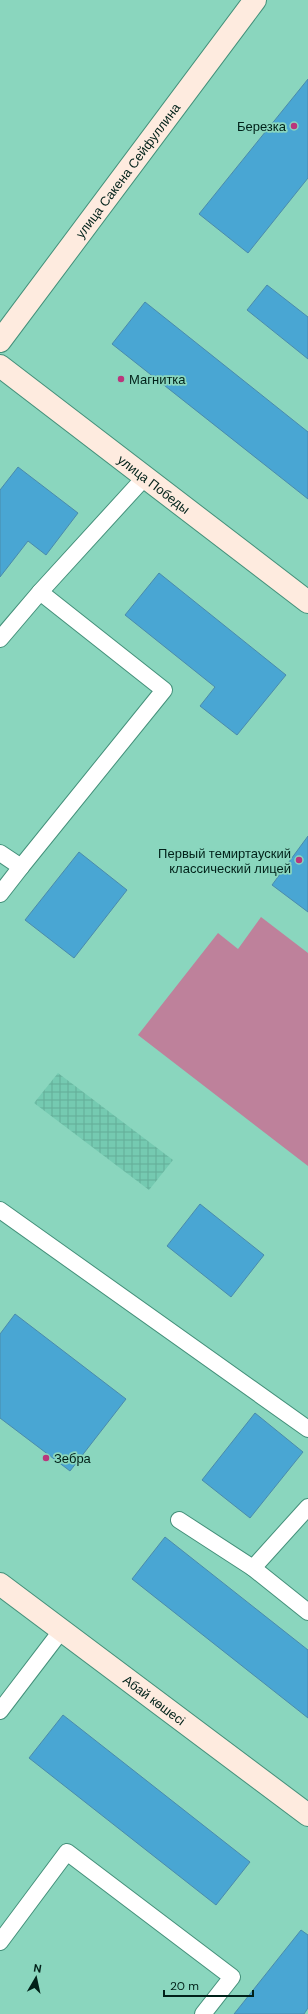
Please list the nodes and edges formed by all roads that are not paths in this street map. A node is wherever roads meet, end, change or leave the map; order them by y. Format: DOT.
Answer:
graph roads {
  1 [pos="255,0"];
  2 [pos="0,341"];
  3 [pos="0,366"];
  4 [pos="145,477"];
  5 [pos="40,592"];
  6 [pos="308,602"];
  7 [pos="0,639"];
  8 [pos="0,853"];
  9 [pos="21,867"];
  10 [pos="0,894"];
  11 [pos="0,1210"];
  12 [pos="308,1429"];
  13 [pos="308,1507"];
  14 [pos="179,1520"];
  15 [pos="253,1568"];
  16 [pos="0,1584"];
  17 [pos="308,1612"];
  18 [pos="61,1631"];
  19 [pos="0,1711"];
  20 [pos="308,1815"];
  21 [pos="0,1942"];
  22 [pos="203,2014"];
  1 -- 2 [label="street, улица Сакена Сейфуллина"];
  3 -- 4 [label="street, улица Победы"];
  4 -- 5 [label="lane"];
  4 -- 6 [label="street, улица Победы"];
  5 -- 7 [label="lane"];
  5 -- 9 [label="lane"];
  8 -- 9 [label="lane"];
  9 -- 10 [label="lane"];
  11 -- 12 [label="lane"];
  13 -- 15 [label="lane"];
  14 -- 15 [label="lane"];
  15 -- 17 [label="lane"];
  16 -- 18 [label="street, Абай көшесі"];
  18 -- 19 [label="lane"];
  18 -- 20 [label="street, Абай көшесі"];
  21 -- 22 [label="lane"];
}
